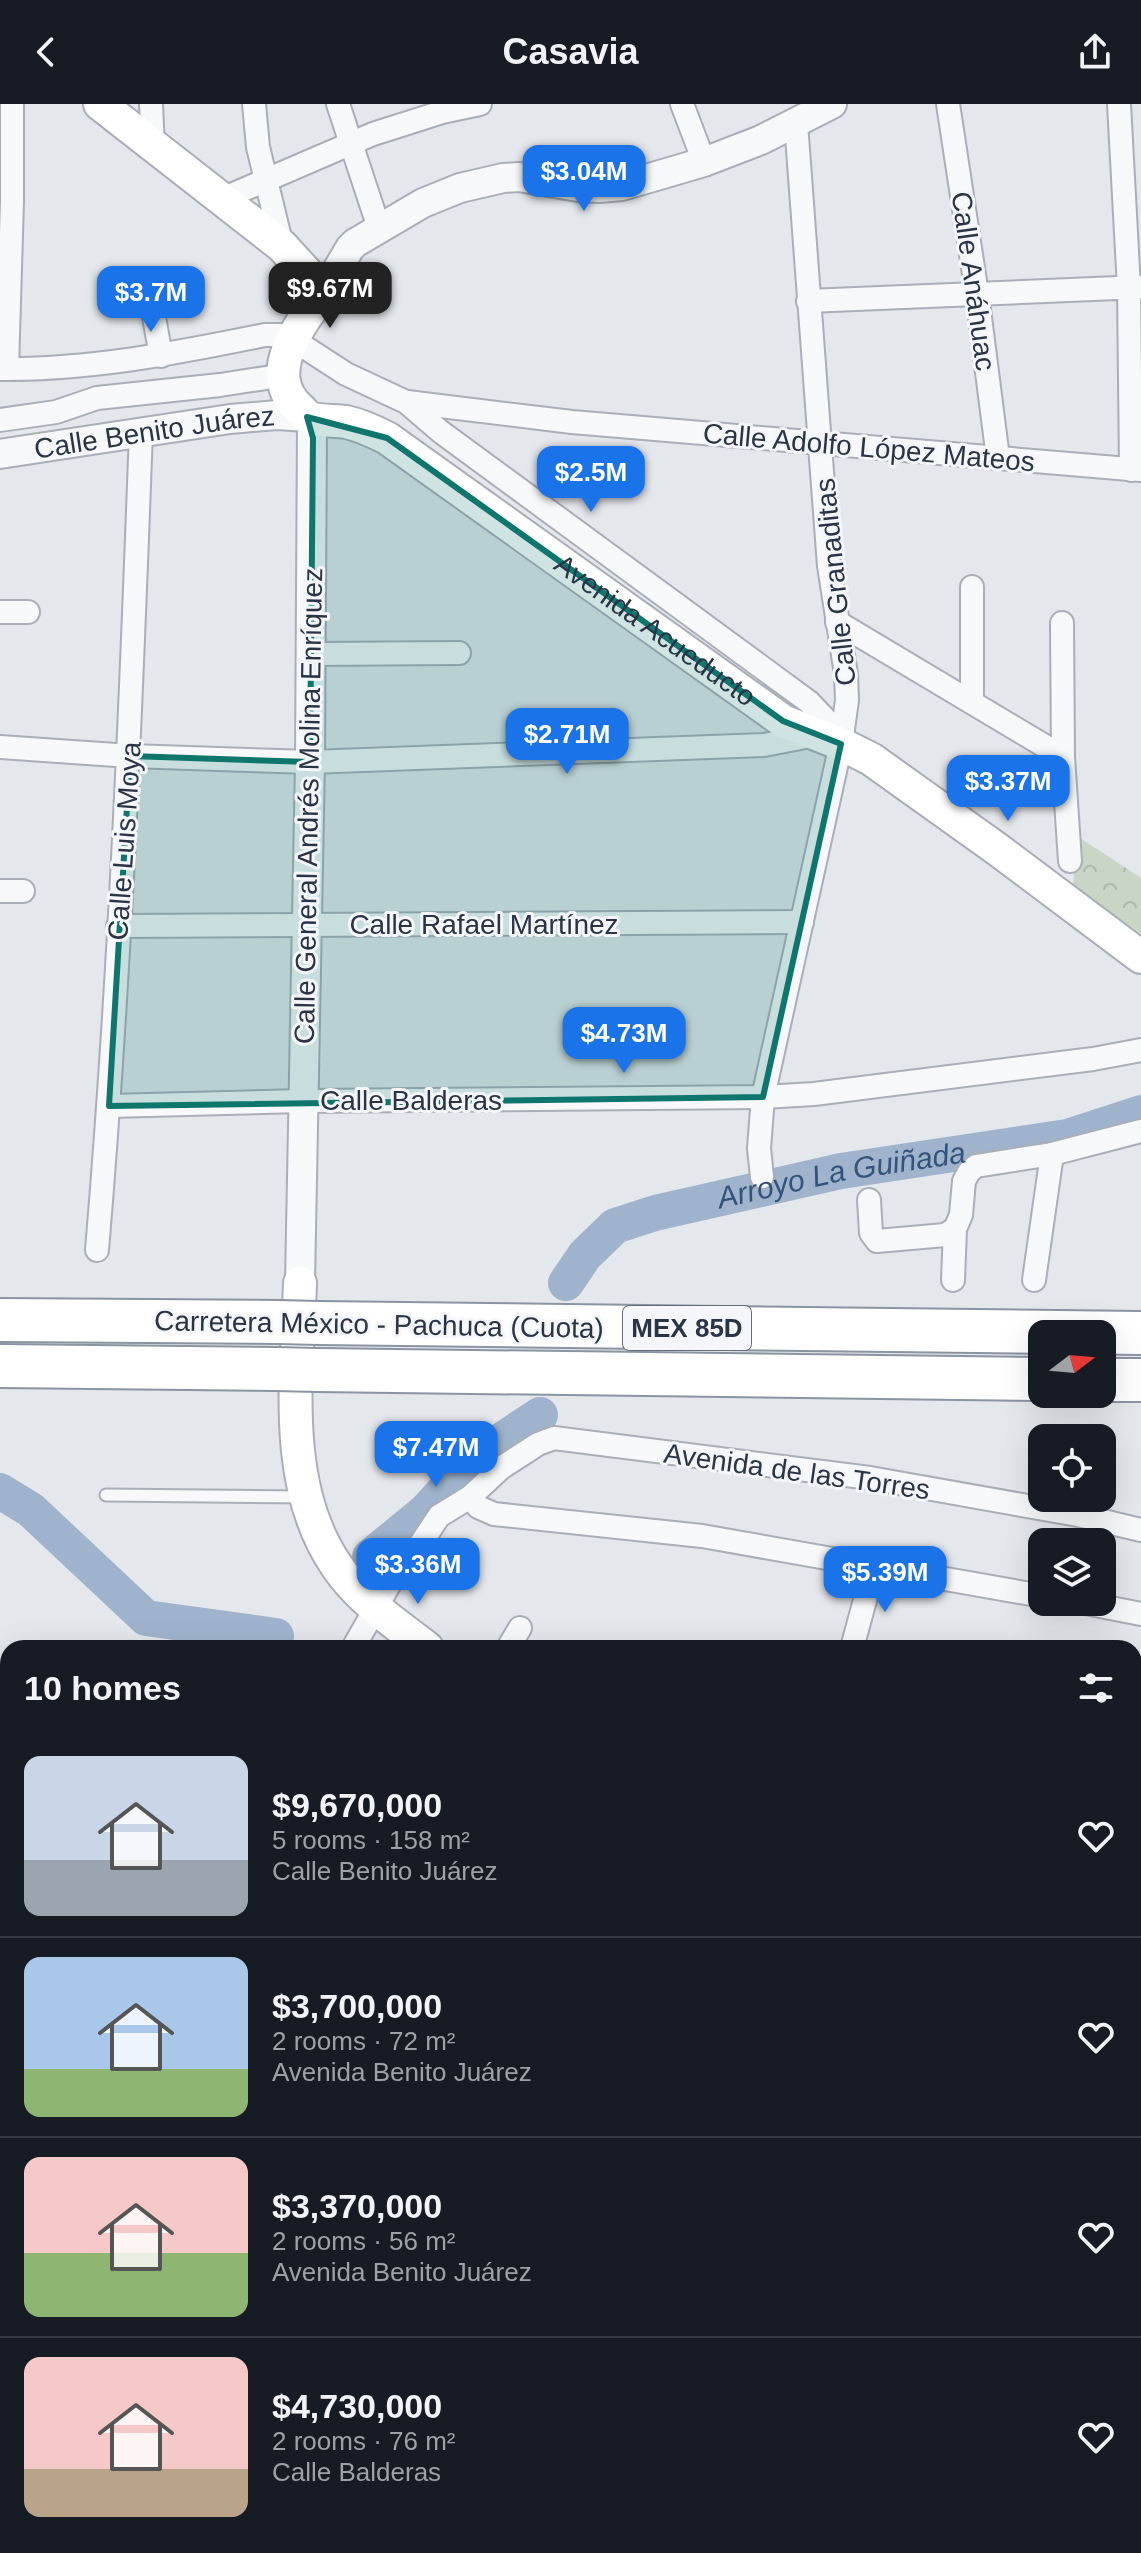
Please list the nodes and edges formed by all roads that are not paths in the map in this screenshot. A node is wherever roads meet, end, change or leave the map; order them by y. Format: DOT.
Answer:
graph roads {
  1 [pos="12,104"];
  2 [pos="100,104"];
  3 [pos="151,104"];
  4 [pos="254,104"];
  5 [pos="338,104"];
  6 [pos="480,104"];
  7 [pos="682,104"];
  8 [pos="832,104"];
  9 [pos="948,104"];
  10 [pos="1119,104"];
  11 [pos="796,123"];
  12 [pos="350,145"];
  13 [pos="153,148"];
  14 [pos="704,162"];
  15 [pos="267,180"];
  16 [pos="222,199"];
  17 [pos="379,228"];
  18 [pos="282,246"];
  19 [pos="1135,288"];
  20 [pos="324,292"];
  21 [pos="977,294"];
  22 [pos="150,295"];
  23 [pos="808,301"];
  24 [pos="292,339"];
  25 [pos="161,356"];
  26 [pos="4,369"];
  27 [pos="285,375"];
  28 [pos="406,402"];
  29 [pos="307,417"];
  30 [pos="0,420"];
  31 [pos="141,431"];
  32 [pos="821,442"];
  33 [pos="0,454"];
  34 [pos="998,458"];
  35 [pos="1136,470"];
  36 [pos="972,587"];
  37 [pos="0,612"];
  38 [pos="28,612"];
  39 [pos="837,622"];
  40 [pos="1062,623"];
  41 [pos="459,653"];
  42 [pos="310,654"];
  43 [pos="972,701"];
  44 [pos="829,740"];
  45 [pos="0,747"];
  46 [pos="130,756"];
  47 [pos="1063,757"];
  48 [pos="310,762"];
  49 [pos="1070,861"];
  50 [pos="802,922"];
  51 [pos="306,924"];
  52 [pos="118,926"];
  53 [pos="1141,957"];
  54 [pos="1141,1050"];
  55 [pos="763,1097"];
  56 [pos="303,1101"];
  57 [pos="109,1106"];
  58 [pos="1141,1131"];
  59 [pos="1052,1154"];
  60 [pos="762,1177"];
  61 [pos="869,1200"];
  62 [pos="955,1229"];
  63 [pos="97,1250"];
  64 [pos="953,1280"];
  65 [pos="1034,1280"];
  66 [pos="300,1283"];
  67 [pos="0,1320"];
  68 [pos="1141,1333"];
  69 [pos="0,1366"];
  70 [pos="1028,1379"];
  71 [pos="1116,1380"];
  72 [pos="1141,1380"];
  73 [pos="106,1495"];
  74 [pos="307,1497"];
  75 [pos="470,1497"];
  76 [pos="1141,1530"];
  77 [pos="874,1567"];
  78 [pos="1028,1594"];
  79 [pos="374,1608"];
  80 [pos="1116,1609"];
  81 [pos="1141,1614"];
  82 [pos="520,1628"];
  83 [pos="357,1640"];
  84 [pos="416,1640"];
  85 [pos="513,1640"];
  86 [pos="854,1640"];
  1 -- 26 [label="street"];
  2 -- 13 [label="main road"];
  3 -- 13 [label="street"];
  4 -- 15 [label="street"];
  5 -- 12 [label="street"];
  6 -- 12 [label="street"];
  7 -- 14 [label="street"];
  8 -- 11 [label="street"];
  9 -- 21 [label="street, Calle Anáhuac"];
  10 -- 19 [label="street"];
  11 -- 14 [label="street"];
  11 -- 23 [label="street, Calle Granaditas"];
  12 -- 15 [label="street"];
  12 -- 17 [label="street"];
  13 -- 16 [label="main road"];
  14 -- 17 [label="street"];
  15 -- 16 [label="street"];
  15 -- 18 [label="street"];
  16 -- 18 [label="main road"];
  17 -- 20 [label="street"];
  18 -- 20 [label="main road"];
  19 -- 21 [label="street"];
  19 -- 35 [label="street"];
  20 -- 24 [label="main road"];
  21 -- 23 [label="street"];
  21 -- 34 [label="street, Calle Anáhuac"];
  22 -- 25 [label="street"];
  23 -- 32 [label="street, Calle Granaditas"];
  24 -- 25 [label="street"];
  24 -- 27 [label="main road"];
  24 -- 28 [label="street"];
  25 -- 26 [label="street"];
  27 -- 29 [label="main road, Calle General Andrés Molina Enríquez"];
  27 -- 30 [label="street"];
  28 -- 32 [label="street, Calle Adolfo López Mateos"];
  28 -- 44 [label="street"];
  29 -- 31 [label="street, Calle Benito Juárez"];
  29 -- 42 [label="street, Calle General Andrés Molina Enríquez"];
  29 -- 44 [label="main road, Avenida Acueducto"];
  31 -- 33 [label="street, Calle Benito Juárez"];
  31 -- 46 [label="street, Calle Luis Moya"];
  32 -- 34 [label="street, Calle Adolfo López Mateos"];
  32 -- 39 [label="street, Calle Granaditas"];
  34 -- 35 [label="street, Calle Adolfo López Mateos"];
  36 -- 43 [label="street"];
  37 -- 38 [label="street"];
  39 -- 43 [label="street"];
  39 -- 44 [label="street, Calle Granaditas"];
  40 -- 47 [label="street"];
  41 -- 42 [label="street"];
  42 -- 48 [label="street, Calle General Andrés Molina Enríquez"];
  43 -- 47 [label="street"];
  44 -- 48 [label="street"];
  44 -- 50 [label="street, Calle Granaditas"];
  44 -- 53 [label="main road, Avenida Acueducto"];
  45 -- 46 [label="street"];
  46 -- 48 [label="street"];
  46 -- 52 [label="street, Calle Luis Moya"];
  47 -- 49 [label="street"];
  48 -- 51 [label="street, Calle General Andrés Molina Enríquez"];
  50 -- 51 [label="street, Calle Rafael Martínez"];
  50 -- 55 [label="street, Calle Granaditas"];
  51 -- 52 [label="street, Calle Rafael Martínez"];
  51 -- 56 [label="street, Calle General Andrés Molina Enríquez"];
  52 -- 57 [label="street, Calle Luis Moya"];
  54 -- 55 [label="street, Calle Balderas"];
  55 -- 56 [label="street, Calle Balderas"];
  55 -- 60 [label="street, Calle Granaditas"];
  56 -- 57 [label="street, Calle Balderas"];
  56 -- 66 [label="street, Calle General Andrés Molina Enríquez"];
  57 -- 63 [label="street, Calle Luis Moya"];
  58 -- 59 [label="street"];
  59 -- 62 [label="street"];
  59 -- 65 [label="street"];
  61 -- 62 [label="street"];
  62 -- 64 [label="street"];
  66 -- 74 [label="main road"];
  67 -- 68 [label="highway, Carretera México - Pachuca (Cuota) / MEX 85D"];
  69 -- 70 [label="highway, Carretera México - Pachuca (Cuota) / MEX 85D, bridge"];
  71 -- 72 [label="highway"];
  73 -- 74 [label="lane"];
  74 -- 79 [label="main road"];
  75 -- 76 [label="street, Avenida de las Torres"];
  75 -- 77 [label="street"];
  75 -- 79 [label="street, Avenida de las Torres"];
  77 -- 78 [label="street"];
  77 -- 86 [label="street"];
  79 -- 83 [label="street, Avenida de las Torres"];
  79 -- 84 [label="main road"];
  80 -- 81 [label="street"];
  82 -- 85 [label="street"];
}
